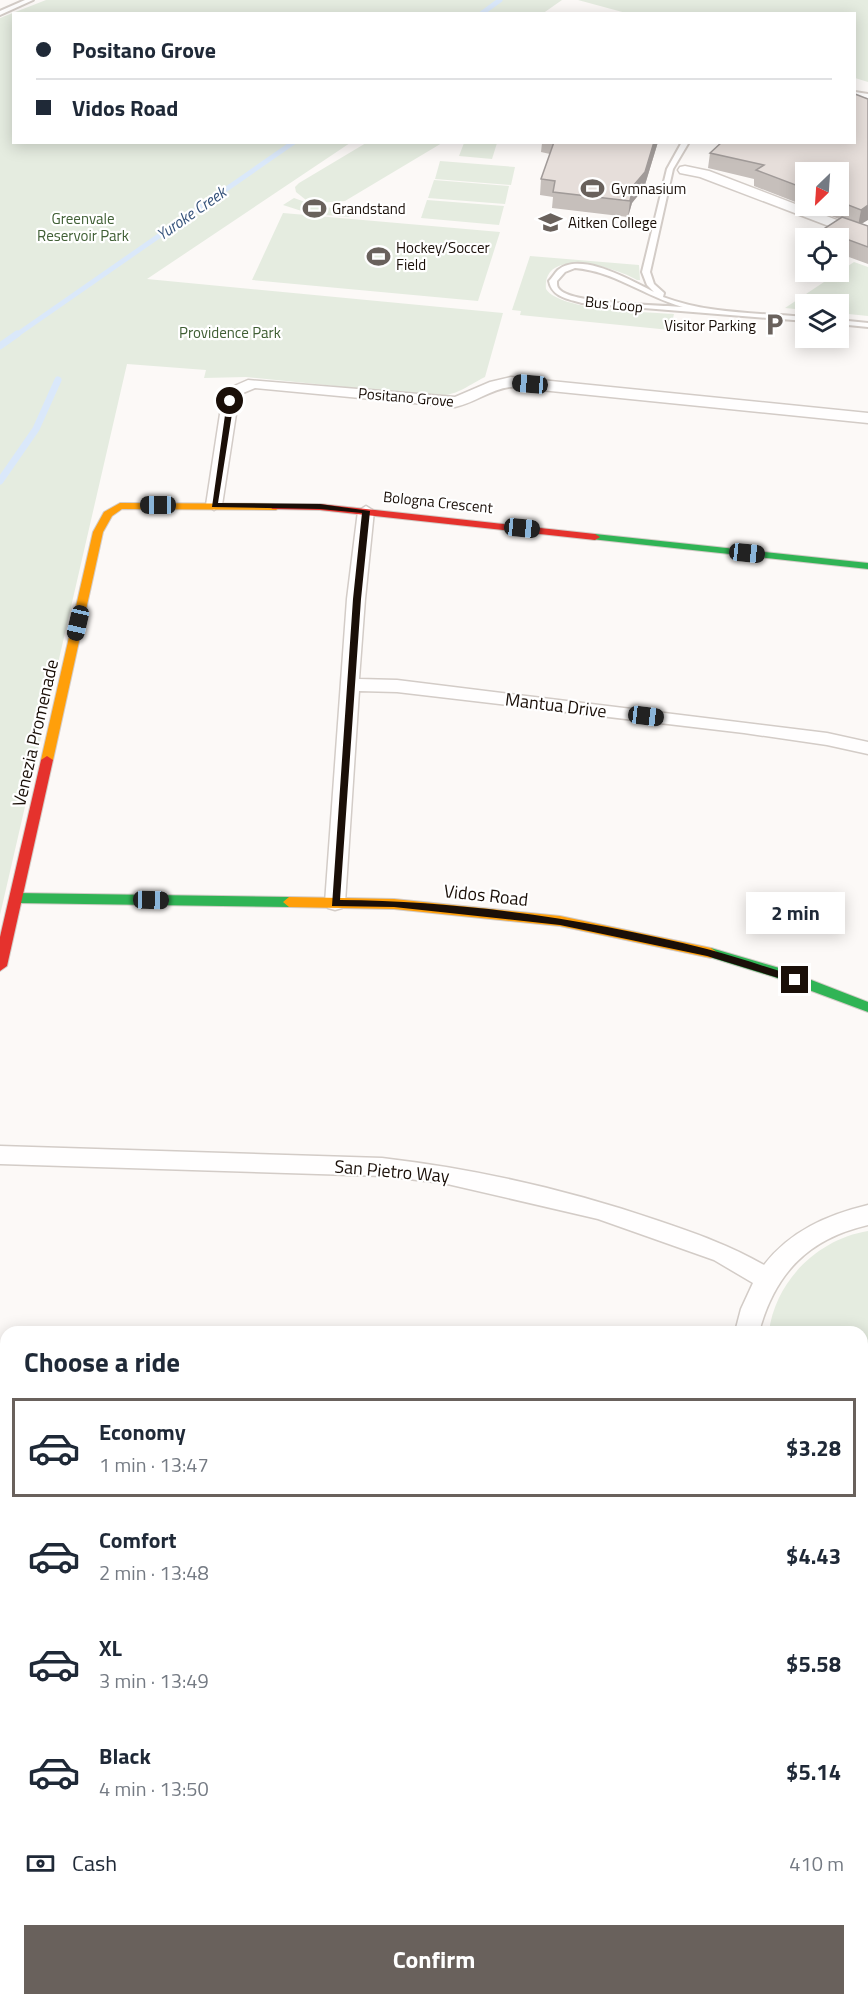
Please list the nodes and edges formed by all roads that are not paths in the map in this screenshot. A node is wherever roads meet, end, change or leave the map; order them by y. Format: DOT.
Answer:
graph roads {
  1 [pos="30,0"];
  2 [pos="0,12"];
  3 [pos="685,144"];
  4 [pos="685,170"];
  5 [pos="868,237"];
  6 [pos="666,300"];
  7 [pos="718,312"];
  8 [pos="795,318"];
  9 [pos="849,323"];
  10 [pos="868,325"];
  11 [pos="868,418"];
  12 [pos="214,505"];
  13 [pos="112,511"];
  14 [pos="366,511"];
  15 [pos="868,566"];
  16 [pos="351,685"];
  17 [pos="868,748"];
  18 [pos="16,898"];
  19 [pos="335,903"];
  20 [pos="0,966"];
  21 [pos="868,1007"];
  22 [pos="0,1155"];
  23 [pos="868,1215"];
  24 [pos="766,1278"];
  25 [pos="748,1326"];
  1 -- 2 [label="lane"];
  3 -- 6 [label="lane"];
  4 -- 5 [label="street"];
  6 -- 7 [label="lane, Bus Loop"];
  6 -- 7 [label="lane, Bus Loop"];
  7 -- 8 [label="lane"];
  9 -- 10 [label="lane"];
  11 -- 12 [label="street, Positano Grove"];
  12 -- 13 [label="street, Bologna Crescent"];
  12 -- 14 [label="street, Bologna Crescent"];
  13 -- 18 [label="street, Venezia Promenade"];
  14 -- 15 [label="street, Bologna Crescent"];
  14 -- 16 [label="street"];
  16 -- 17 [label="street, Mantua Drive"];
  16 -- 19 [label="street"];
  18 -- 19 [label="street, Vidos Road"];
  18 -- 20 [label="street, Venezia Promenade"];
  19 -- 21 [label="street, Vidos Road"];
  22 -- 24 [label="street, San Pietro Way"];
  23 -- 24 [label="street"];
  24 -- 25 [label="street"];
}
